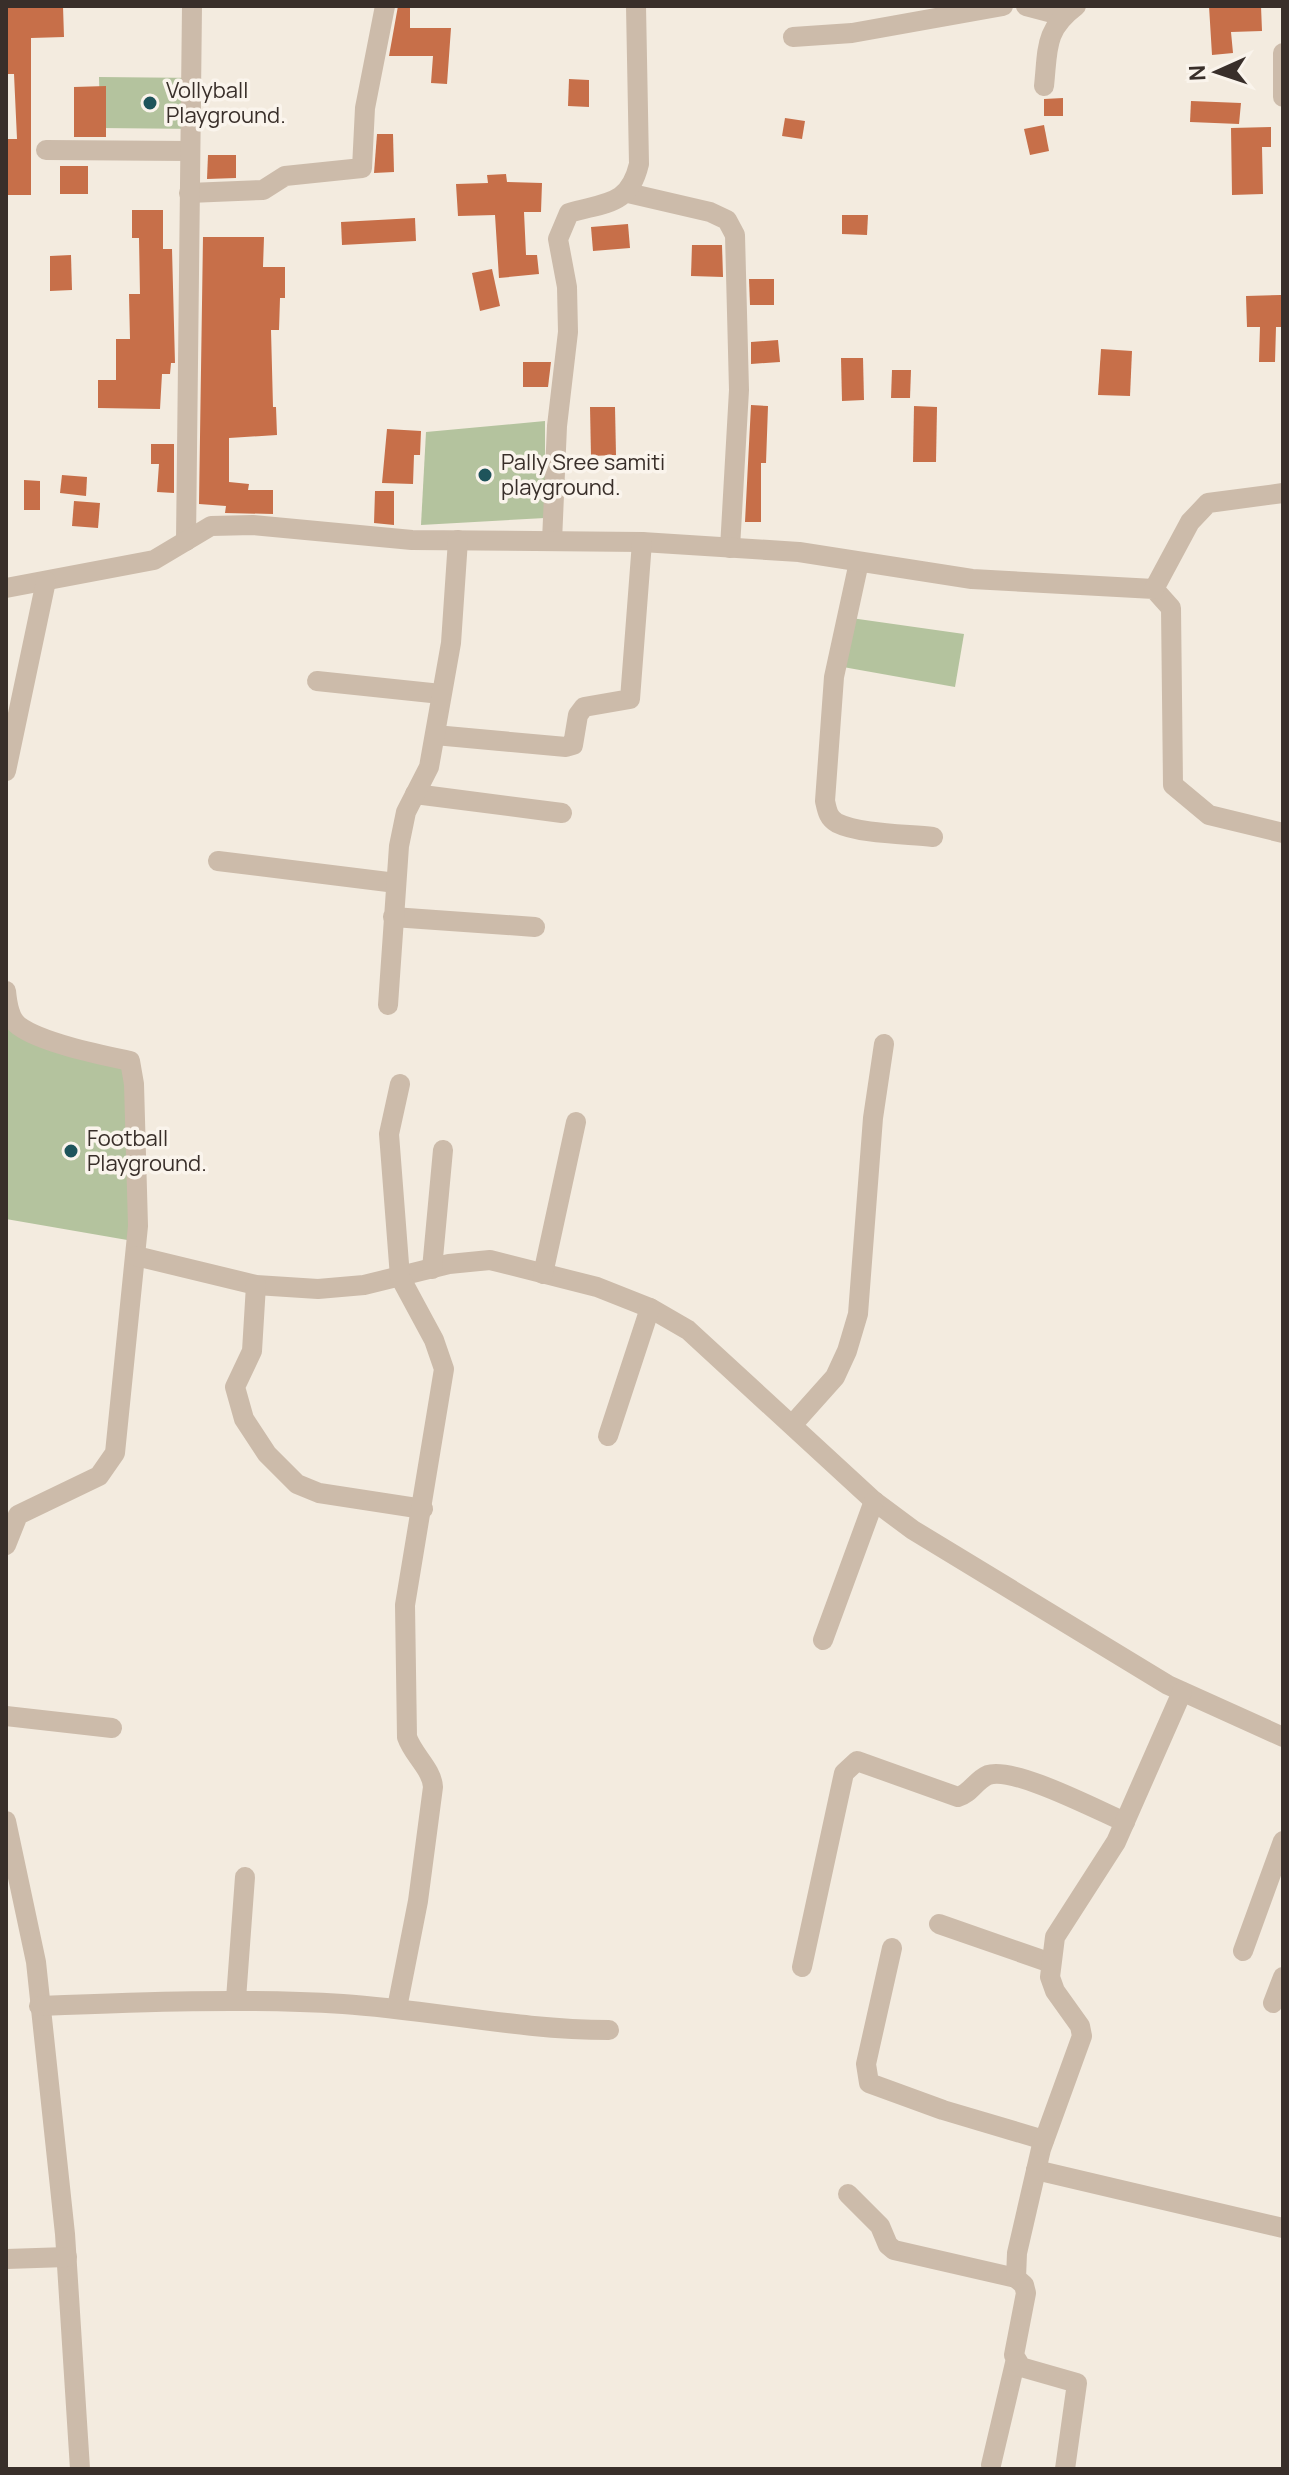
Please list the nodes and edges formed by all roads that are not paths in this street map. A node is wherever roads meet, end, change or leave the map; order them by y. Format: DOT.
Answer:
graph roads {
  1 [pos="192,6"];
  2 [pos="385,6"];
  3 [pos="636,6"];
  4 [pos="1003,6"];
  5 [pos="1026,6"];
  6 [pos="1070,11"];
  7 [pos="793,37"];
  8 [pos="1283,53"];
  9 [pos="1044,86"];
  10 [pos="1283,97"];
  11 [pos="46,150"];
  12 [pos="190,151"];
  13 [pos="189,193"];
  14 [pos="628,193"];
  15 [pos="1283,493"];
  16 [pos="458,540"];
  17 [pos="186,541"];
  18 [pos="552,541"];
  19 [pos="642,542"];
  20 [pos="730,548"];
  21 [pos="859,562"];
  22 [pos="46,581"];
  23 [pos="6,588"];
  24 [pos="1154,589"];
  25 [pos="317,681"];
  26 [pos="441,694"];
  27 [pos="435,735"];
  28 [pos="6,771"];
  29 [pos="415,794"];
  30 [pos="562,813"];
  31 [pos="1283,833"];
  32 [pos="933,837"];
  33 [pos="218,861"];
  34 [pos="396,883"];
  35 [pos="393,917"];
  36 [pos="535,927"];
  37 [pos="6,991"];
  38 [pos="388,1005"];
  39 [pos="884,1044"];
  40 [pos="400,1084"];
  41 [pos="576,1122"];
  42 [pos="443,1150"];
  43 [pos="136,1256"];
  44 [pos="432,1269"];
  45 [pos="543,1274"];
  46 [pos="400,1277"];
  47 [pos="256,1285"];
  48 [pos="650,1308"];
  49 [pos="793,1424"];
  50 [pos="608,1436"];
  51 [pos="874,1501"];
  52 [pos="423,1509"];
  53 [pos="6,1545"];
  54 [pos="823,1640"];
  55 [pos="1182,1692"];
  56 [pos="6,1716"];
  57 [pos="112,1728"];
  58 [pos="1283,1737"];
  59 [pos="6,1821"];
  60 [pos="1125,1822"];
  61 [pos="1283,1841"];
  62 [pos="245,1877"];
  63 [pos="939,1924"];
  64 [pos="892,1948"];
  65 [pos="1243,1951"];
  66 [pos="1051,1963"];
  67 [pos="802,1967"];
  68 [pos="1283,1977"];
  69 [pos="236,1999"];
  70 [pos="1273,2003"];
  71 [pos="39,2006"];
  72 [pos="397,2008"];
  73 [pos="609,2030"];
  74 [pos="1044,2140"];
  75 [pos="1036,2170"];
  76 [pos="848,2194"];
  77 [pos="1283,2228"];
  78 [pos="67,2257"];
  79 [pos="6,2259"];
  80 [pos="1016,2278"];
  81 [pos="1015,2363"];
  82 [pos="991,2465"];
  83 [pos="80,2469"];
  84 [pos="1065,2469"];
  1 -- 12 [label="street"];
  2 -- 13 [label="street"];
  3 -- 14 [label="street"];
  4 -- 7 [label="street"];
  5 -- 6 [label="street"];
  6 -- 9 [label="street"];
  8 -- 10 [label="street"];
  11 -- 12 [label="street"];
  12 -- 13 [label="street"];
  13 -- 17 [label="street"];
  14 -- 18 [label="street"];
  14 -- 20 [label="street"];
  15 -- 24 [label="street"];
  16 -- 17 [label="street"];
  16 -- 18 [label="street"];
  16 -- 26 [label="street"];
  17 -- 22 [label="street"];
  18 -- 19 [label="street"];
  19 -- 20 [label="street"];
  19 -- 27 [label="street"];
  20 -- 21 [label="street"];
  21 -- 24 [label="street"];
  21 -- 32 [label="street"];
  22 -- 23 [label="street"];
  22 -- 28 [label="street"];
  24 -- 31 [label="street"];
  25 -- 26 [label="street"];
  26 -- 27 [label="street"];
  27 -- 29 [label="street"];
  29 -- 30 [label="street"];
  29 -- 34 [label="street"];
  33 -- 34 [label="street"];
  34 -- 35 [label="street"];
  35 -- 36 [label="street"];
  35 -- 38 [label="street"];
  37 -- 43 [label="street"];
  39 -- 49 [label="street"];
  40 -- 46 [label="street"];
  41 -- 45 [label="street"];
  42 -- 44 [label="street"];
  43 -- 47 [label="street"];
  43 -- 53 [label="street"];
  44 -- 45 [label="street"];
  44 -- 46 [label="street"];
  45 -- 48 [label="street"];
  46 -- 47 [label="street"];
  46 -- 52 [label="street"];
  47 -- 52 [label="street"];
  48 -- 49 [label="street"];
  48 -- 50 [label="street"];
  49 -- 51 [label="street"];
  51 -- 54 [label="street"];
  51 -- 55 [label="street"];
  52 -- 72 [label="street"];
  55 -- 58 [label="street"];
  55 -- 60 [label="street"];
  56 -- 57 [label="street"];
  59 -- 71 [label="street"];
  60 -- 66 [label="street"];
  60 -- 67 [label="street"];
  61 -- 65 [label="street"];
  62 -- 69 [label="street"];
  63 -- 66 [label="street"];
  64 -- 74 [label="street"];
  66 -- 74 [label="street"];
  68 -- 70 [label="street"];
  69 -- 71 [label="street"];
  69 -- 72 [label="street"];
  71 -- 78 [label="street"];
  72 -- 73 [label="street"];
  74 -- 75 [label="street"];
  75 -- 77 [label="street"];
  75 -- 80 [label="street"];
  76 -- 80 [label="street"];
  78 -- 79 [label="street"];
  78 -- 83 [label="street"];
  80 -- 81 [label="street"];
  81 -- 82 [label="street"];
  81 -- 84 [label="street"];
}
